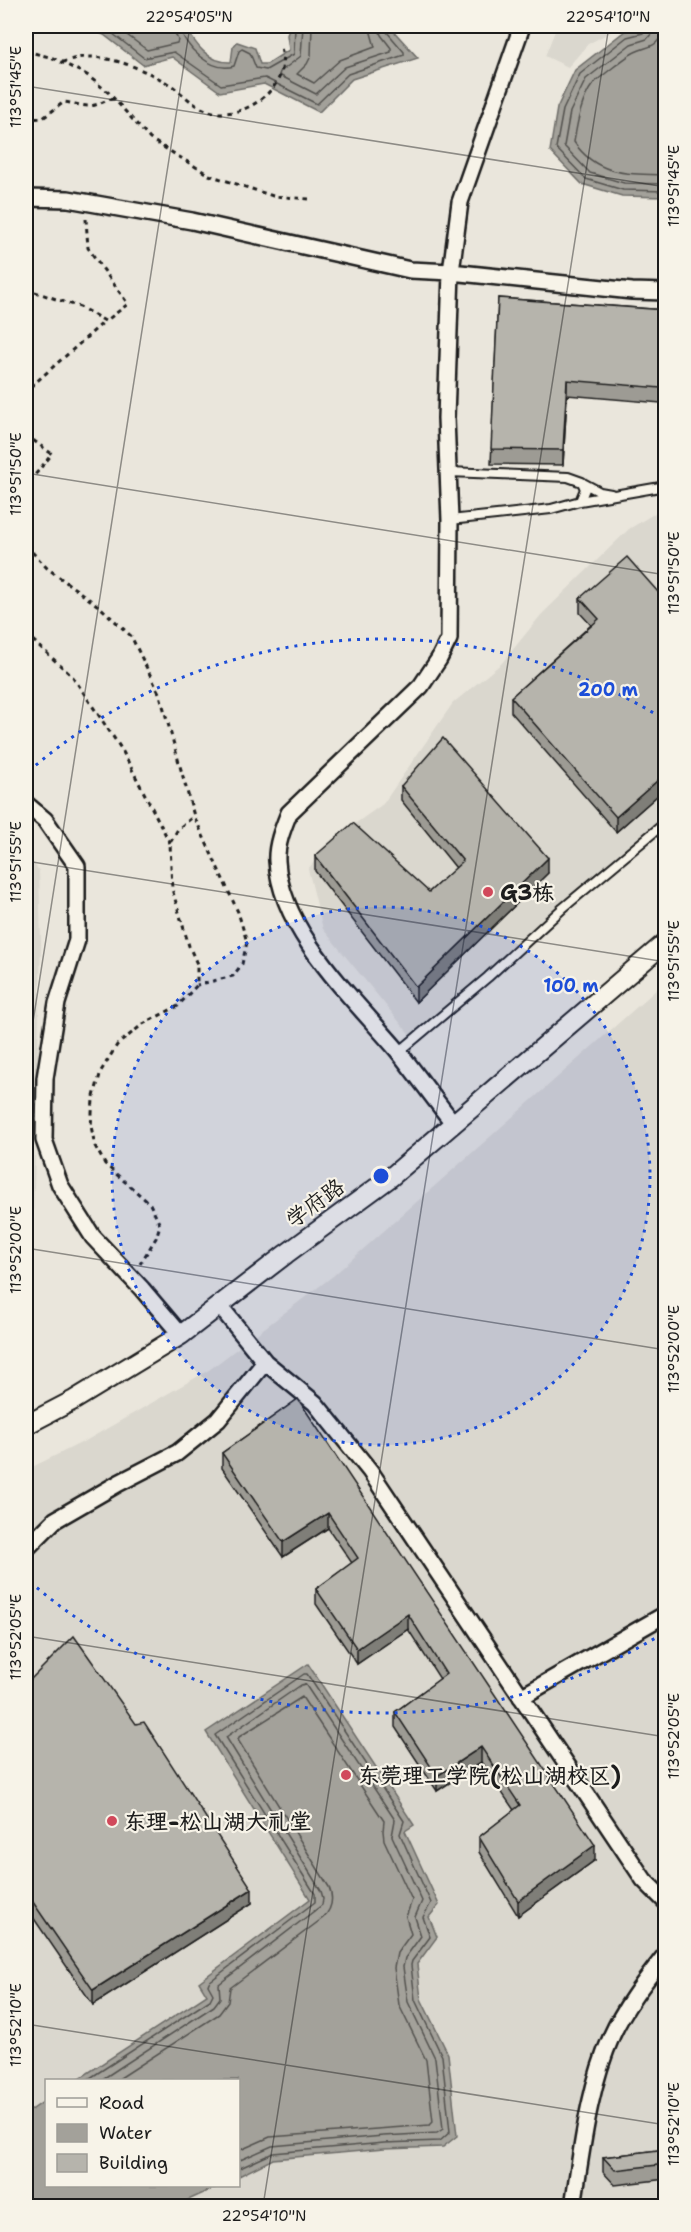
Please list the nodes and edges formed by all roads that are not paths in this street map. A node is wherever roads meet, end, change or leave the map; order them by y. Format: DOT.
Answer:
graph roads {
  1 [pos="522,26"];
  2 [pos="26,198"];
  3 [pos="451,272"];
  4 [pos="666,292"];
  5 [pos="448,472"];
  6 [pos="582,482"];
  7 [pos="666,486"];
  8 [pos="617,495"];
  9 [pos="580,501"];
  10 [pos="450,520"];
  11 [pos="26,804"];
  12 [pos="666,822"];
  13 [pos="666,942"];
  14 [pos="399,1053"];
  15 [pos="454,1124"];
  16 [pos="219,1305"];
  17 [pos="181,1335"];
  18 [pos="265,1362"];
  19 [pos="26,1425"];
  20 [pos="26,1549"];
  21 [pos="666,1614"];
  22 [pos="521,1696"];
  23 [pos="666,1902"];
  24 [pos="666,1954"];
  25 [pos="573,2206"];
  1 -- 3 [label="street"];
  2 -- 3 [label="street"];
  3 -- 4 [label="street"];
  3 -- 5 [label="street"];
  5 -- 6 [label="lane"];
  5 -- 10 [label="street"];
  6 -- 8 [label="lane"];
  6 -- 9 [label="lane"];
  7 -- 8 [label="lane"];
  8 -- 9 [label="lane"];
  9 -- 10 [label="lane"];
  10 -- 14 [label="street"];
  11 -- 17 [label="street"];
  12 -- 14 [label="lane"];
  13 -- 15 [label="street, 学府路"];
  14 -- 15 [label="street"];
  15 -- 16 [label="street, 学府路"];
  16 -- 17 [label="street, 学府路"];
  16 -- 18 [label="street"];
  17 -- 19 [label="street, 学府路"];
  18 -- 20 [label="street"];
  18 -- 22 [label="street"];
  21 -- 22 [label="street"];
  22 -- 23 [label="street"];
  24 -- 25 [label="street"];
}
